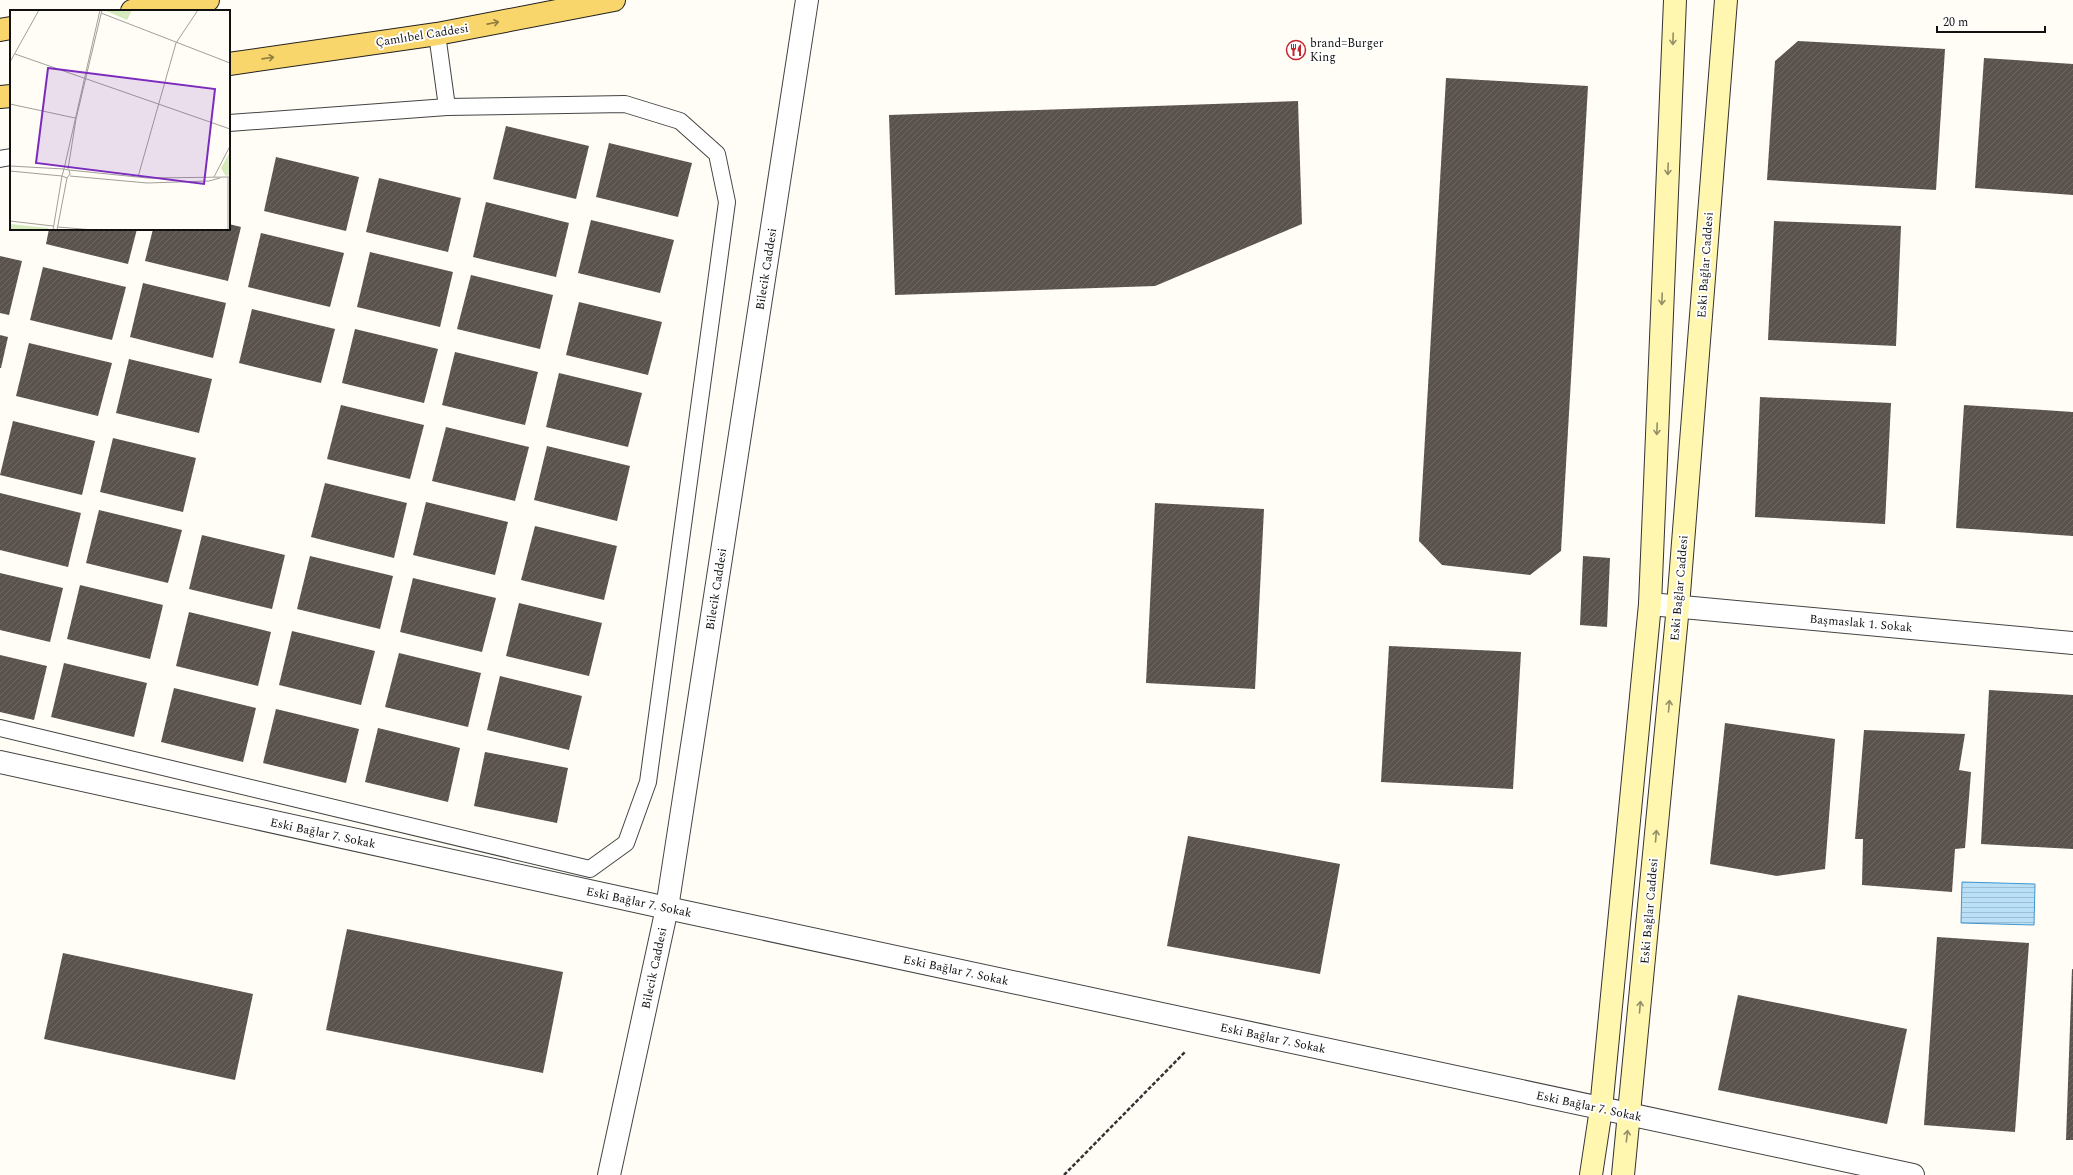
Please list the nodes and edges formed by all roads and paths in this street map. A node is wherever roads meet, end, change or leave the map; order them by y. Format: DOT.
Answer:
graph roads {
  1 [pos="208,0"];
  2 [pos="614,0"];
  3 [pos="807,0"];
  4 [pos="1675,0"];
  5 [pos="1726,0"];
  6 [pos="139,10"];
  7 [pos="10,28"];
  8 [pos="0,30"];
  9 [pos="437,34"];
  10 [pos="230,64"];
  11 [pos="10,96"];
  12 [pos="0,97"];
  13 [pos="447,107"];
  14 [pos="230,123"];
  15 [pos="10,157"];
  16 [pos="0,159"];
  17 [pos="1650,604"];
  18 [pos="1678,606"];
  19 [pos="2073,643"];
  20 [pos="0,728"];
  21 [pos="0,762"];
  22 [pos="667,908"];
  23 [pos="1211,1025"];
  24 [pos="1601,1109"];
  25 [pos="1630,1115"];
  26 [pos="609,1175"];
  27 [pos="1064,1175"];
  28 [pos="1591,1175"];
  29 [pos="1623,1175"];
  30 [pos="1913,1175"];
  1 -- 6 [label="main road"];
  9 -- 2 [label="main road, Çamlıbel Caddesi, one-way"];
  3 -- 22 [label="street, Bilecik Caddesi"];
  4 -- 17 [label="street, one-way"];
  5 -- 18 [label="street, Eski Bağlar Caddesi"];
  7 -- 8 [label="main road"];
  10 -- 9 [label="main road, Çamlıbel Caddesi, one-way"];
  9 -- 13 [label="lane"];
  11 -- 12 [label="main road"];
  13 -- 14 [label="lane"];
  13 -- 20 [label="lane"];
  15 -- 16 [label="lane"];
  17 -- 18 [label="street, Başmaslak 1. Sokak"];
  17 -- 24 [label="street"];
  18 -- 19 [label="street, Başmaslak 1. Sokak"];
  25 -- 18 [label="street, Eski Bağlar Caddesi, one-way"];
  21 -- 22 [label="street, Eski Bağlar 7. Sokak"];
  22 -- 23 [label="street, Eski Bağlar 7. Sokak"];
  22 -- 26 [label="street, Bilecik Caddesi"];
  23 -- 24 [label="street, Eski Bağlar 7. Sokak"];
  23 -- 27 [label="path"];
  24 -- 25 [label="street, Eski Bağlar 7. Sokak"];
  24 -- 28 [label="street"];
  29 -- 25 [label="street, Eski Bağlar Caddesi, one-way"];
  25 -- 30 [label="street, Eski Bağlar 7. Sokak"];
}
